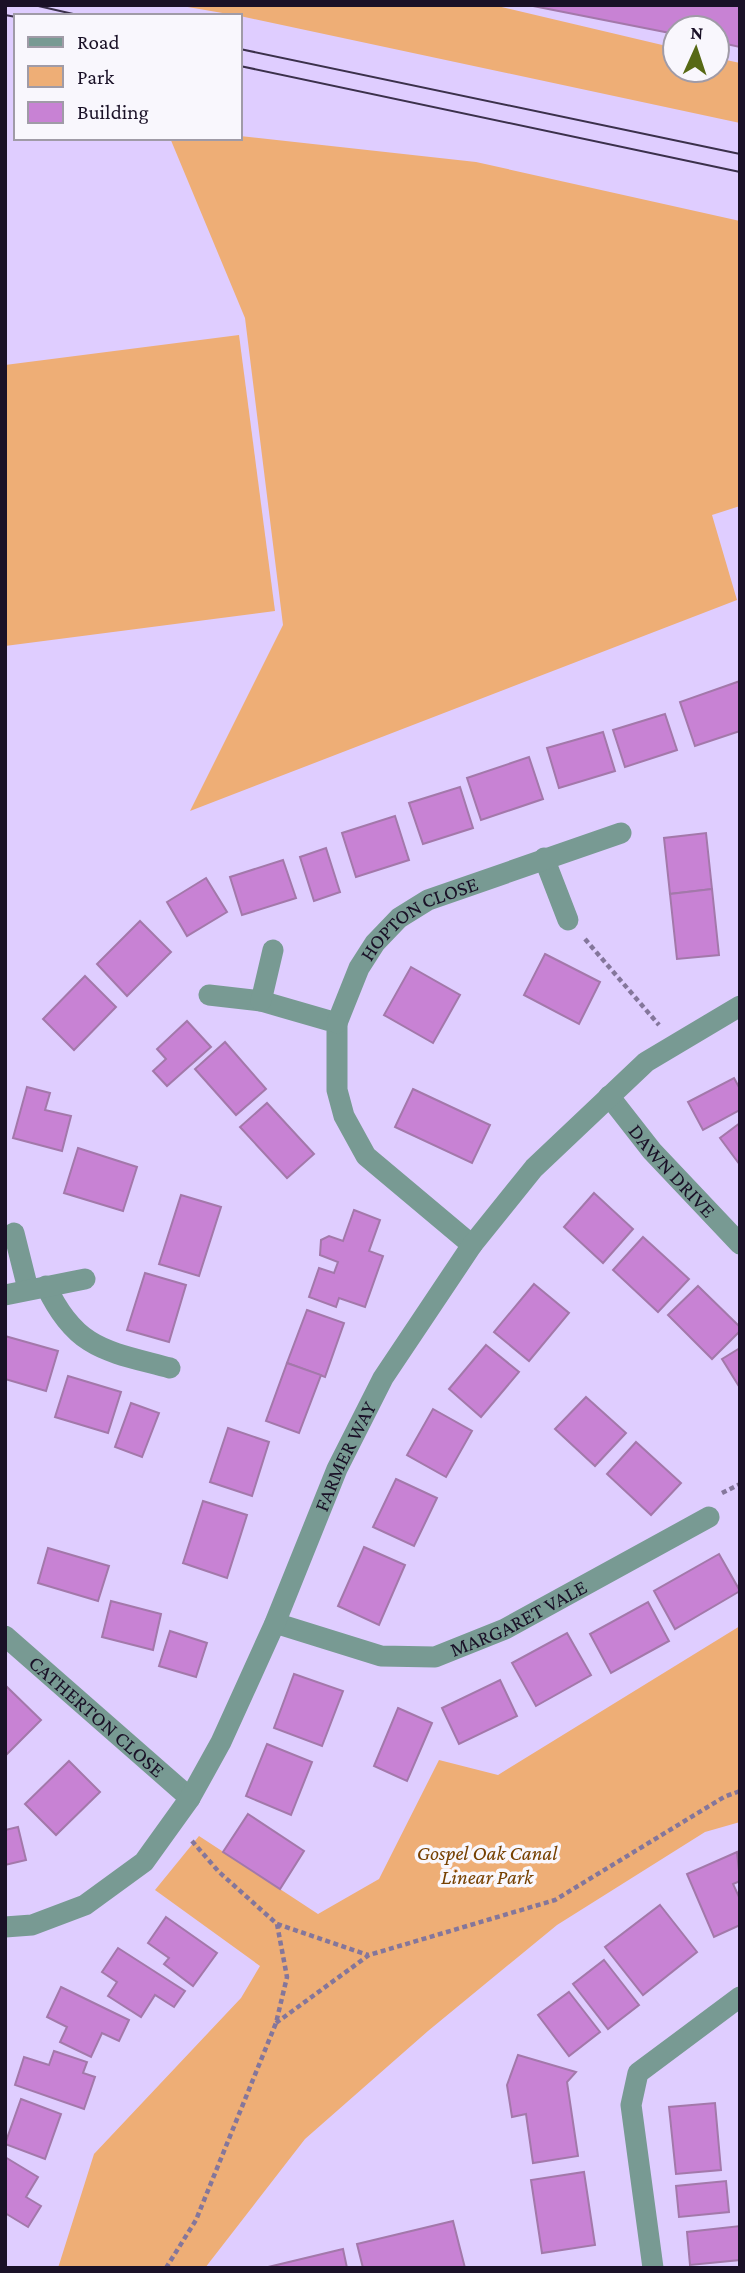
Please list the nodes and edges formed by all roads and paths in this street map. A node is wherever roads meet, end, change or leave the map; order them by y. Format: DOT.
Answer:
graph roads {
  1 [pos="621,833"];
  2 [pos="544,858"];
  3 [pos="568,920"];
  4 [pos="273,950"];
  5 [pos="209,995"];
  6 [pos="261,1001"];
  7 [pos="740,1006"];
  8 [pos="337,1023"];
  9 [pos="676,1044"];
  10 [pos="609,1096"];
  11 [pos="14,1233"];
  12 [pos="740,1244"];
  13 [pos="472,1245"];
  14 [pos="85,1279"];
  15 [pos="37,1288"];
  16 [pos="5,1295"];
  17 [pos="170,1368"];
  18 [pos="709,1517"];
  19 [pos="275,1623"];
  20 [pos="5,1636"];
  21 [pos="740,1791"];
  22 [pos="190,1798"];
  23 [pos="173,1820"];
  24 [pos="277,1924"];
  25 [pos="5,1927"];
  26 [pos="369,1955"];
  27 [pos="740,1997"];
  28 [pos="276,2023"];
  29 [pos="166,2268"];
  30 [pos="653,2268"];
  1 -- 2 [label="street, HOPTON CLOSE"];
  2 -- 3 [label="street"];
  2 -- 8 [label="street, HOPTON CLOSE"];
  3 -- 9 [label="path"];
  4 -- 6 [label="street"];
  5 -- 6 [label="street"];
  6 -- 8 [label="street"];
  7 -- 9 [label="street, FARMER WAY"];
  8 -- 13 [label="street, HOPTON CLOSE"];
  9 -- 10 [label="street, FARMER WAY"];
  10 -- 12 [label="street, DAWN DRIVE"];
  10 -- 13 [label="street, FARMER WAY"];
  11 -- 15 [label="street"];
  13 -- 19 [label="street, FARMER WAY"];
  14 -- 15 [label="street"];
  15 -- 16 [label="street"];
  15 -- 17 [label="street"];
  18 -- 19 [label="street, MARGARET VALE"];
  19 -- 22 [label="street, FARMER WAY"];
  20 -- 22 [label="street, CATHERTON CLOSE"];
  21 -- 26 [label="path"];
  22 -- 23 [label="street, FARMER WAY"];
  23 -- 24 [label="path"];
  23 -- 25 [label="street, FARMER WAY"];
  24 -- 26 [label="path"];
  24 -- 28 [label="path"];
  26 -- 28 [label="path"];
  27 -- 30 [label="street"];
  28 -- 29 [label="path"];
}
